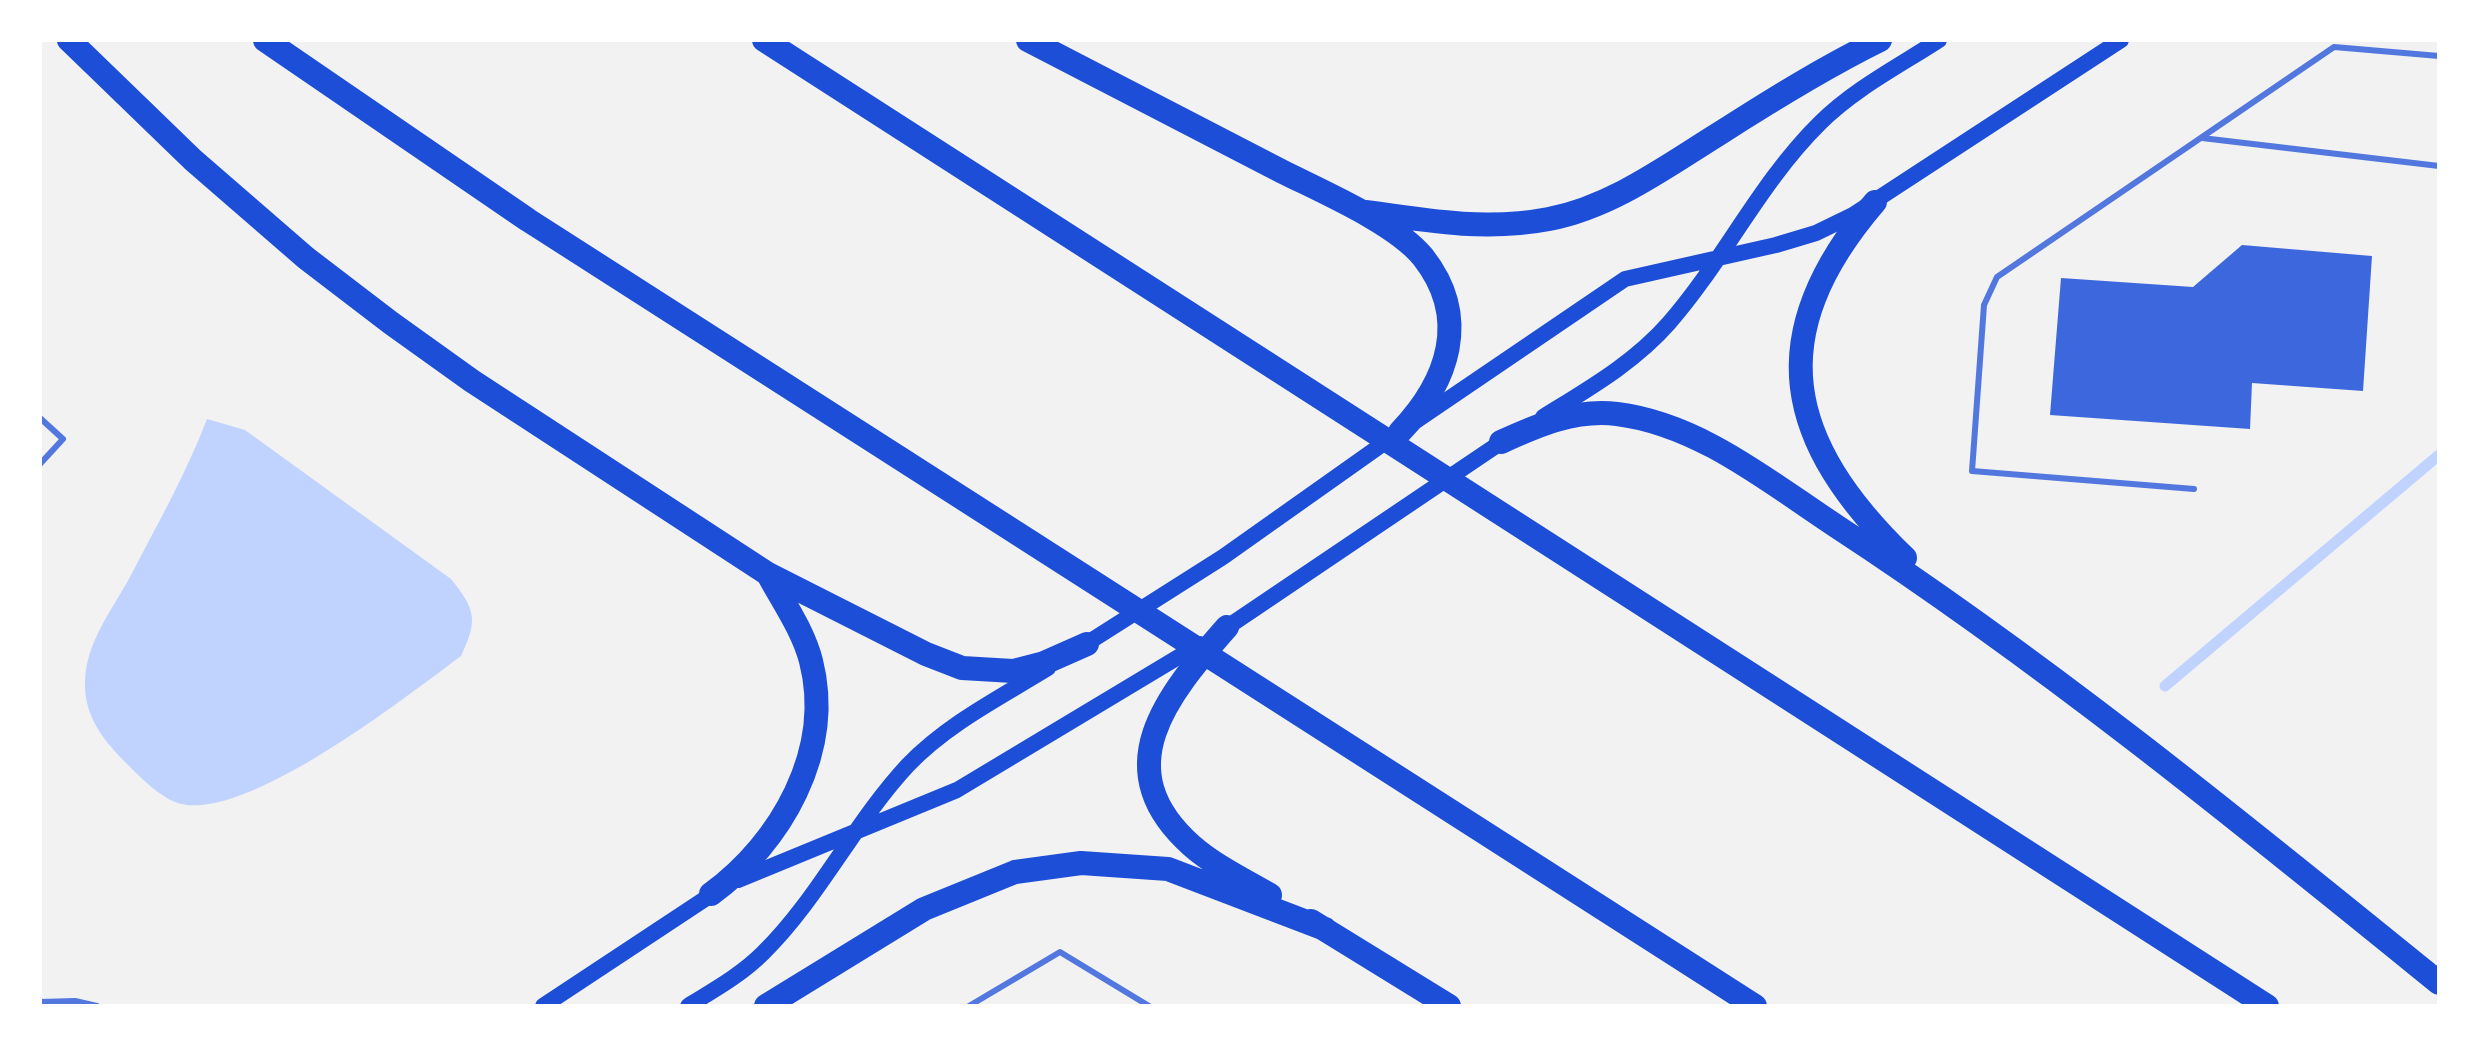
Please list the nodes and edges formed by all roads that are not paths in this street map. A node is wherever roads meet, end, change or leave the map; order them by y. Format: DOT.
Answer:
graph roads {
  1 [pos="69,40"];
  2 [pos="265,40"];
  3 [pos="764,40"];
  4 [pos="1028,40"];
  5 [pos="1880,40"];
  6 [pos="1939,40"];
  7 [pos="2121,40"];
  8 [pos="2439,56"];
  9 [pos="2202,138"];
  10 [pos="2439,166"];
  11 [pos="1875,202"];
  12 [pos="1360,211"];
  13 [pos="1720,257"];
  14 [pos="40,418"];
  15 [pos="1400,432"];
  16 [pos="1501,442"];
  17 [pos="40,464"];
  18 [pos="2194,489"];
  19 [pos="768,574"];
  20 [pos="1957,606"];
  21 [pos="1227,627"];
  22 [pos="1087,644"];
  23 [pos="856,832"];
  24 [pos="711,894"];
  25 [pos="1325,929"];
  26 [pos="2439,983"];
  27 [pos="40,1002"];
  28 [pos="97,1006"];
  29 [pos="543,1006"];
  30 [pos="688,1006"];
  31 [pos="766,1006"];
  32 [pos="969,1006"];
  33 [pos="1149,1006"];
  34 [pos="1449,1006"];
  35 [pos="1755,1006"];
  36 [pos="2267,1006"];
  1 -- 19 [label="highway"];
  2 -- 35 [label="highway"];
  3 -- 36 [label="highway"];
  4 -- 12 [label="highway"];
  5 -- 12 [label="highway"];
  6 -- 13 [label="main road"];
  7 -- 11 [label="main road"];
  8 -- 9 [label="lane"];
  9 -- 10 [label="lane"];
  9 -- 18 [label="lane"];
  11 -- 13 [label="main road"];
  11 -- 20 [label="highway"];
  12 -- 15 [label="highway"];
  13 -- 15 [label="main road"];
  13 -- 16 [label="main road"];
  14 -- 17 [label="lane"];
  15 -- 22 [label="main road"];
  16 -- 20 [label="highway"];
  16 -- 21 [label="main road"];
  19 -- 22 [label="highway"];
  19 -- 24 [label="highway"];
  20 -- 26 [label="highway"];
  21 -- 23 [label="main road"];
  21 -- 25 [label="highway"];
  22 -- 23 [label="main road"];
  23 -- 24 [label="main road"];
  23 -- 30 [label="main road"];
  24 -- 29 [label="main road"];
  25 -- 31 [label="highway"];
  25 -- 34 [label="highway"];
  27 -- 28 [label="lane"];
  32 -- 33 [label="lane"];
}
